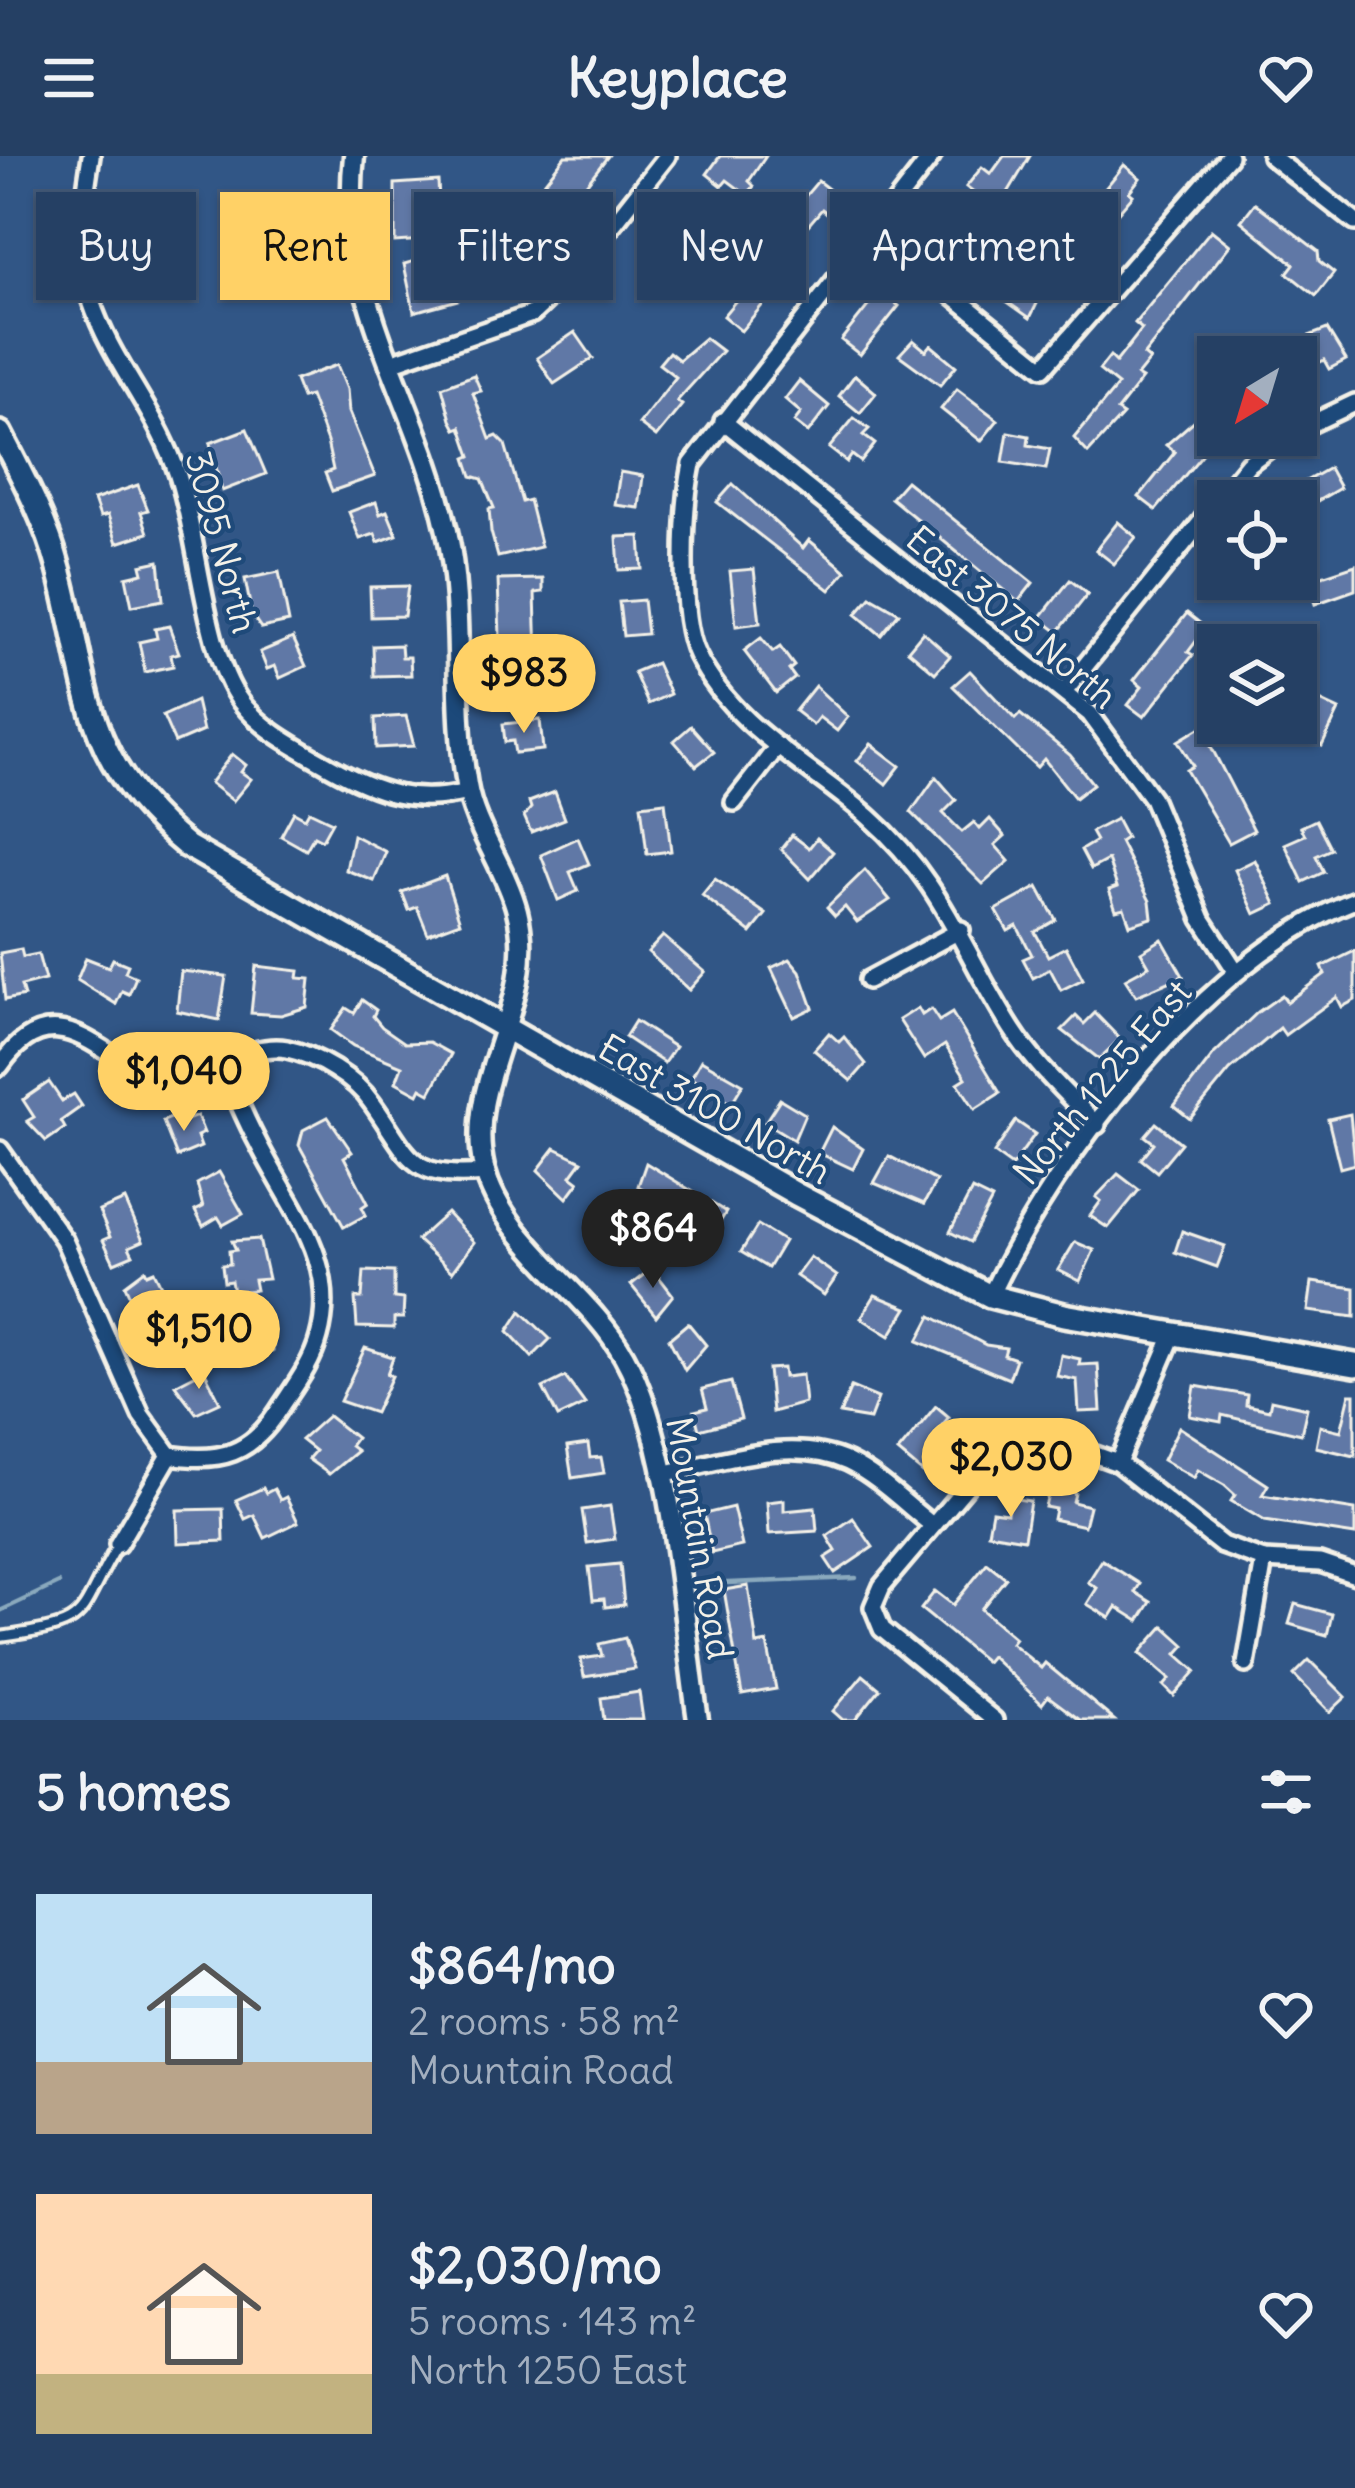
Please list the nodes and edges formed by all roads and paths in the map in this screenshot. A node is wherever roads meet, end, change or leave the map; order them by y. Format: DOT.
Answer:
graph roads {
  1 [pos="91,156"];
  2 [pos="354,156"];
  3 [pos="667,156"];
  4 [pos="932,156"];
  5 [pos="1229,156"];
  6 [pos="1271,156"];
  7 [pos="903,192"];
  8 [pos="1355,222"];
  9 [pos="1118,283"];
  10 [pos="830,284"];
  11 [pos="959,300"];
  12 [pos="1103,300"];
  13 [pos="388,364"];
  14 [pos="1355,403"];
  15 [pos="1317,421"];
  16 [pos="723,422"];
  17 [pos="0,433"];
  18 [pos="1259,456"];
  19 [pos="1235,480"];
  20 [pos="1197,527"];
  21 [pos="1065,691"];
  22 [pos="778,746"];
  23 [pos="468,792"];
  24 [pos="734,802"];
  25 [pos="1355,900"];
  26 [pos="961,930"];
  27 [pos="1236,971"];
  28 [pos="868,980"];
  29 [pos="508,1028"];
  30 [pos="0,1066"];
  31 [pos="222,1066"];
  32 [pos="1097,1124"];
  33 [pos="0,1150"];
  34 [pos="485,1173"];
  35 [pos="991,1296"];
  36 [pos="1173,1335"];
  37 [pos="1355,1365"];
  38 [pos="170,1455"];
  39 [pos="1118,1463"];
  40 [pos="661,1474"];
  41 [pos="932,1526"];
  42 [pos="118,1544"];
  43 [pos="1264,1560"];
  44 [pos="1355,1575"];
  45 [pos="0,1637"];
  46 [pos="1246,1664"];
  47 [pos="698,1720"];
  48 [pos="994,1720"];
  1 -- 23 [label="street, 3095 North"];
  2 -- 13 [label="street, Mountain Road"];
  3 -- 13 [label="street"];
  4 -- 7 [label="street"];
  5 -- 9 [label="street"];
  6 -- 8 [label="street"];
  10 -- 16 [label="street"];
  11 -- 12 [label="street"];
  13 -- 23 [label="street, Mountain Road"];
  14 -- 15 [label="street"];
  16 -- 21 [label="street, East 3075 North"];
  16 -- 22 [label="street"];
  17 -- 29 [label="main road, East 3100 North"];
  18 -- 19 [label="street"];
  20 -- 21 [label="street"];
  21 -- 27 [label="street, East 3075 North"];
  22 -- 24 [label="street"];
  22 -- 26 [label="street"];
  23 -- 29 [label="street, Mountain Road"];
  25 -- 27 [label="street, North 1225 East"];
  26 -- 28 [label="street"];
  26 -- 32 [label="street"];
  27 -- 32 [label="street, North 1225 East"];
  29 -- 34 [label="street, Mountain Road"];
  29 -- 35 [label="main road, East 3100 North"];
  30 -- 31 [label="street"];
  31 -- 34 [label="street"];
  31 -- 38 [label="street"];
  32 -- 35 [label="street, North 1225 East"];
  33 -- 38 [label="street"];
  34 -- 40 [label="street, Mountain Road"];
  35 -- 36 [label="main road, East 3100 North"];
  36 -- 37 [label="main road, East 3100 North"];
  36 -- 39 [label="street"];
  38 -- 42 [label="street"];
  39 -- 41 [label="street"];
  39 -- 43 [label="street"];
  40 -- 41 [label="street"];
  40 -- 47 [label="street, Mountain Road"];
  41 -- 48 [label="street"];
  42 -- 45 [label="lane"];
  43 -- 44 [label="street"];
  43 -- 46 [label="street"];
}
